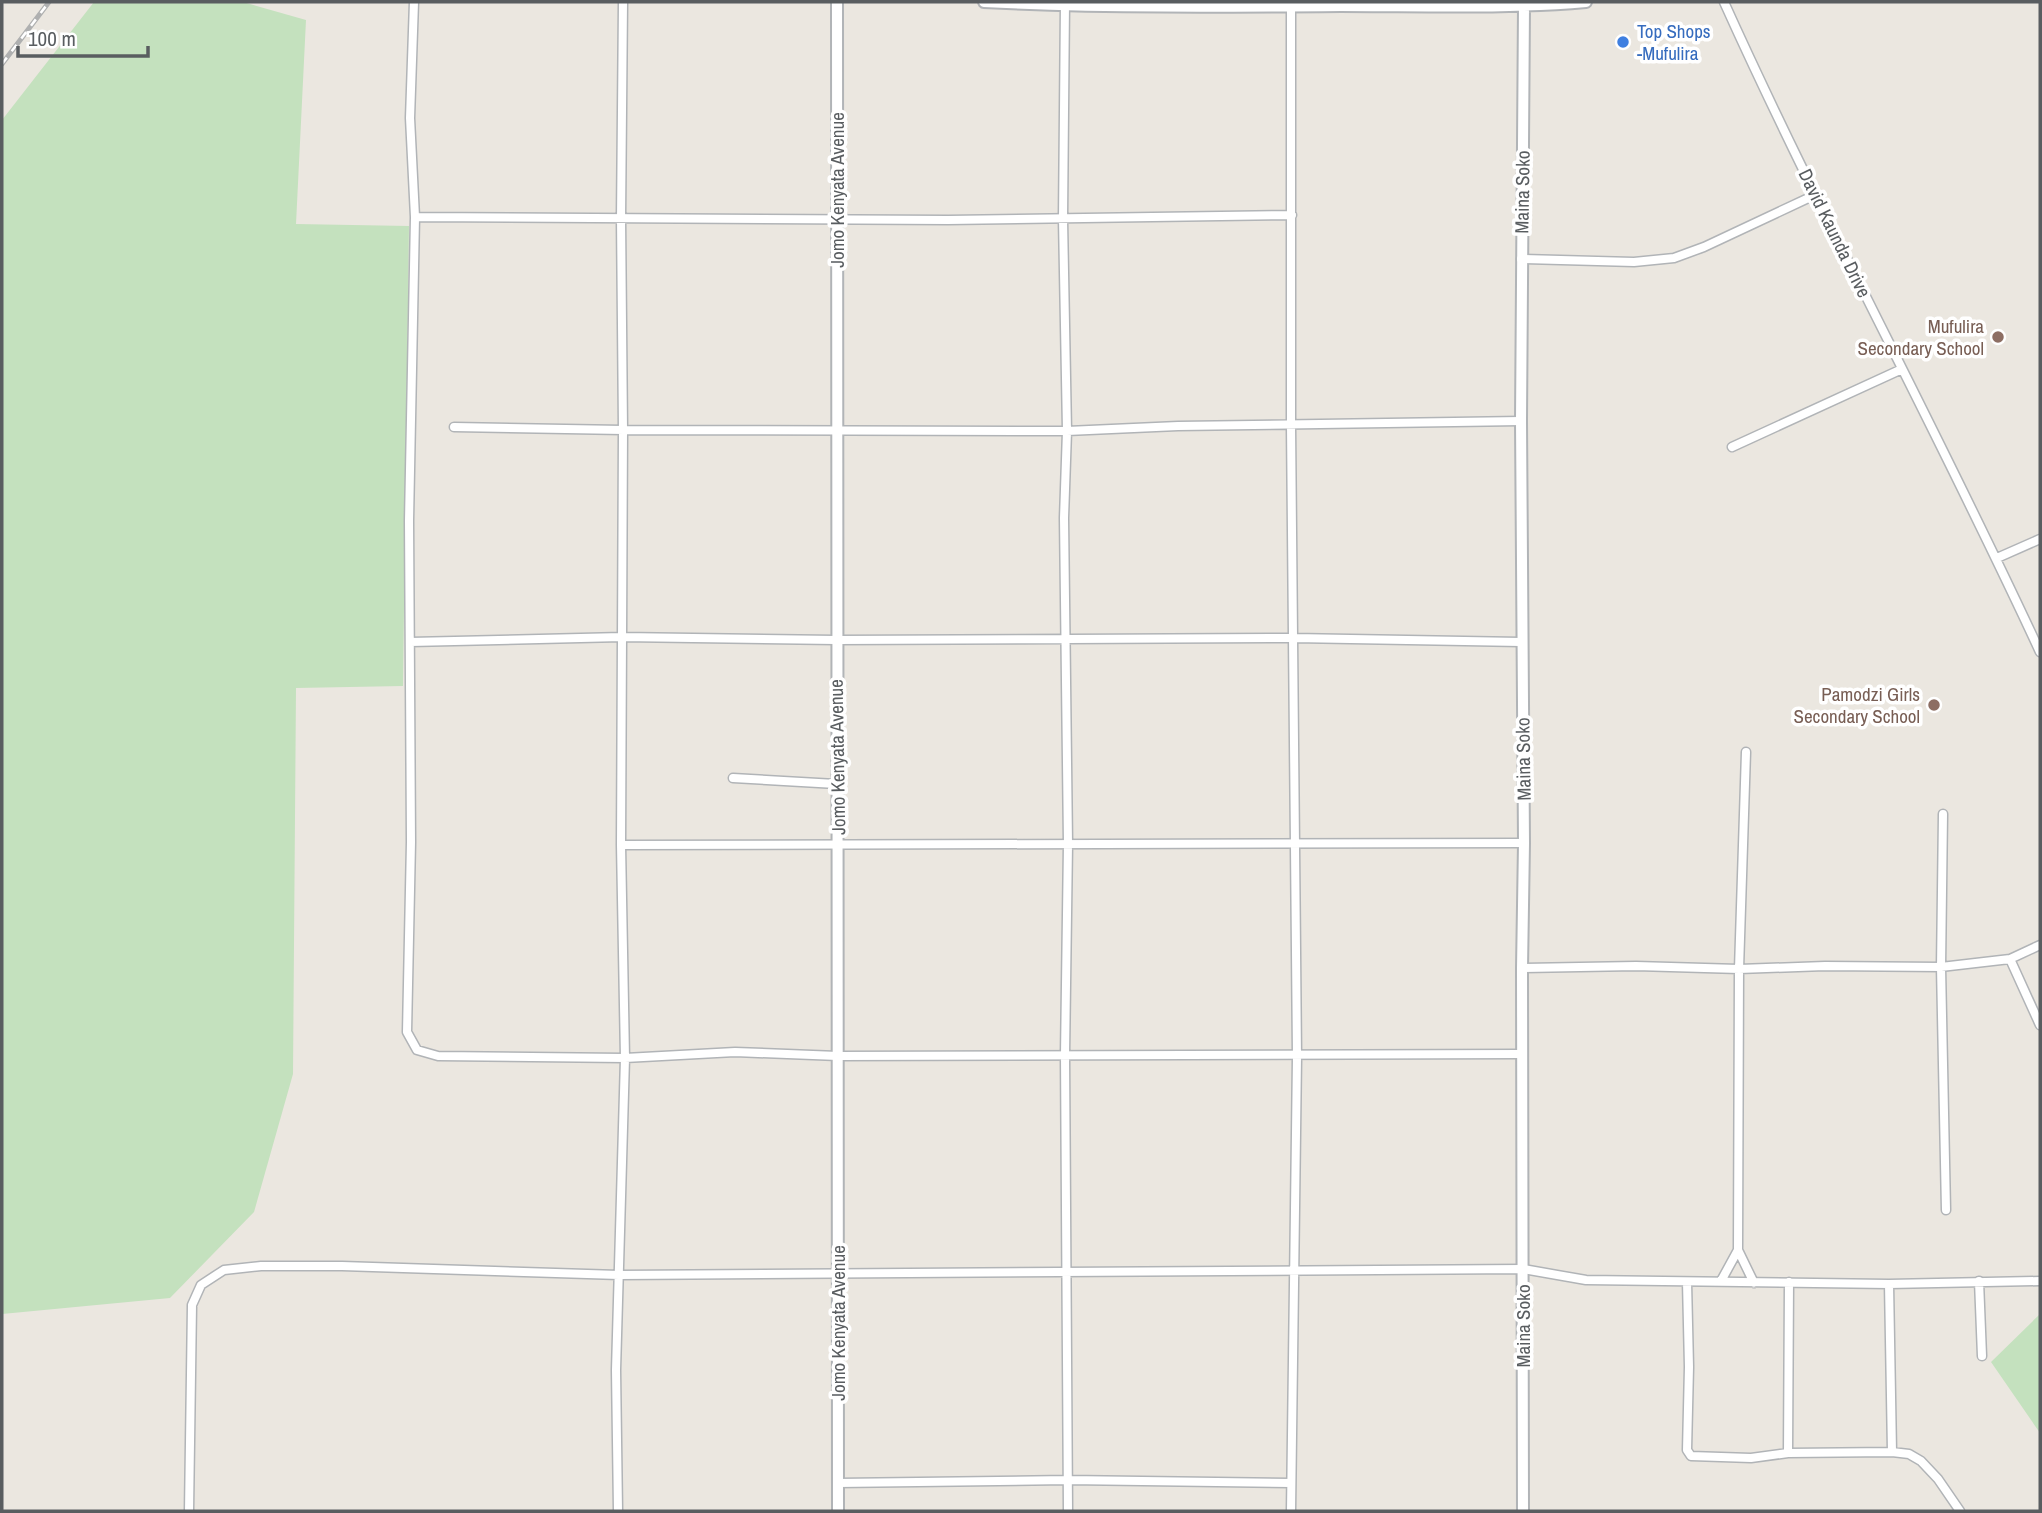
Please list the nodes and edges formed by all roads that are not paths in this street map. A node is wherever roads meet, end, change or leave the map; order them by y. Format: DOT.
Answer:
graph roads {
  1 [pos="414,2"];
  2 [pos="623,2"];
  3 [pos="837,2"];
  4 [pos="984,2"];
  5 [pos="1586,2"];
  6 [pos="1724,2"];
  7 [pos="1065,4"];
  8 [pos="1291,4"];
  9 [pos="1524,4"];
  10 [pos="1817,194"];
  11 [pos="1292,215"];
  12 [pos="415,217"];
  13 [pos="621,218"];
  14 [pos="1063,219"];
  15 [pos="838,221"];
  16 [pos="1521,259"];
  17 [pos="1902,369"];
  18 [pos="1521,421"];
  19 [pos="1291,426"];
  20 [pos="454,427"];
  21 [pos="837,429"];
  22 [pos="624,430"];
  23 [pos="1067,431"];
  24 [pos="1732,447"];
  25 [pos="2040,540"];
  26 [pos="1997,558"];
  27 [pos="622,637"];
  28 [pos="1065,637"];
  29 [pos="1294,638"];
  30 [pos="836,640"];
  31 [pos="410,642"];
  32 [pos="1521,642"];
  33 [pos="2040,652"];
  34 [pos="1746,752"];
  35 [pos="733,778"];
  36 [pos="836,784"];
  37 [pos="1943,814"];
  38 [pos="1296,843"];
  39 [pos="1524,843"];
  40 [pos="838,844"];
  41 [pos="1068,844"];
  42 [pos="621,845"];
  43 [pos="2040,944"];
  44 [pos="2010,959"];
  45 [pos="1941,967"];
  46 [pos="1522,968"];
  47 [pos="1739,969"];
  48 [pos="2040,1025"];
  49 [pos="1522,1054"];
  50 [pos="1065,1055"];
  51 [pos="838,1056"];
  52 [pos="1297,1057"];
  53 [pos="625,1058"];
  54 [pos="1946,1210"];
  55 [pos="1738,1250"];
  56 [pos="1523,1269"];
  57 [pos="1294,1270"];
  58 [pos="1067,1272"];
  59 [pos="839,1273"];
  60 [pos="620,1275"];
  61 [pos="1979,1280"];
  62 [pos="1721,1281"];
  63 [pos="2040,1281"];
  64 [pos="1687,1282"];
  65 [pos="1789,1282"];
  66 [pos="1754,1283"];
  67 [pos="1889,1284"];
  68 [pos="1982,1356"];
  69 [pos="1892,1452"];
  70 [pos="1788,1454"];
  71 [pos="1068,1480"];
  72 [pos="838,1483"];
  73 [pos="1291,1483"];
  74 [pos="189,1511"];
  75 [pos="618,1511"];
  76 [pos="838,1511"];
  77 [pos="1068,1511"];
  78 [pos="1291,1511"];
  79 [pos="1523,1511"];
  80 [pos="1960,1511"];
  1 -- 12 [label="street"];
  2 -- 13 [label="street"];
  3 -- 15 [label="street, Jomo Kenyata Avenue"];
  4 -- 7 [label="street"];
  5 -- 9 [label="street"];
  6 -- 10 [label="street, David Kaunda Drive"];
  7 -- 8 [label="street"];
  7 -- 14 [label="street"];
  8 -- 9 [label="street"];
  8 -- 11 [label="street"];
  9 -- 16 [label="street, Maina Soko"];
  10 -- 16 [label="street"];
  10 -- 17 [label="street, David Kaunda Drive"];
  11 -- 14 [label="street"];
  11 -- 19 [label="street"];
  12 -- 13 [label="street"];
  12 -- 31 [label="street"];
  13 -- 15 [label="street"];
  13 -- 22 [label="street"];
  14 -- 15 [label="street"];
  14 -- 23 [label="street"];
  15 -- 21 [label="street, Jomo Kenyata Avenue"];
  16 -- 18 [label="street, Maina Soko"];
  17 -- 24 [label="street"];
  17 -- 26 [label="street, David Kaunda Drive"];
  18 -- 19 [label="street"];
  18 -- 32 [label="street, Maina Soko"];
  19 -- 23 [label="street"];
  19 -- 29 [label="street"];
  20 -- 22 [label="street"];
  21 -- 22 [label="street"];
  21 -- 23 [label="street"];
  21 -- 30 [label="street, Jomo Kenyata Avenue"];
  22 -- 27 [label="street"];
  23 -- 28 [label="street"];
  25 -- 26 [label="street"];
  26 -- 33 [label="street, David Kaunda Drive"];
  27 -- 30 [label="street"];
  27 -- 31 [label="street"];
  27 -- 42 [label="street"];
  28 -- 29 [label="street"];
  28 -- 30 [label="street"];
  28 -- 41 [label="street"];
  29 -- 32 [label="street"];
  29 -- 38 [label="street"];
  30 -- 36 [label="street, Jomo Kenyata Avenue"];
  31 -- 53 [label="street"];
  32 -- 39 [label="street, Maina Soko"];
  34 -- 47 [label="street"];
  35 -- 36 [label="street"];
  36 -- 40 [label="street, Jomo Kenyata Avenue"];
  37 -- 45 [label="street"];
  38 -- 39 [label="street"];
  38 -- 41 [label="street"];
  38 -- 52 [label="street"];
  39 -- 46 [label="street, Maina Soko"];
  40 -- 41 [label="street"];
  40 -- 42 [label="street"];
  40 -- 51 [label="street, Jomo Kenyata Avenue"];
  41 -- 50 [label="street"];
  42 -- 53 [label="street"];
  43 -- 44 [label="street"];
  44 -- 45 [label="street"];
  44 -- 48 [label="street"];
  45 -- 47 [label="street"];
  45 -- 54 [label="street"];
  46 -- 47 [label="street"];
  46 -- 49 [label="street, Maina Soko"];
  47 -- 55 [label="street"];
  49 -- 52 [label="street"];
  49 -- 56 [label="street, Maina Soko"];
  50 -- 51 [label="street"];
  50 -- 52 [label="street"];
  50 -- 58 [label="street"];
  51 -- 53 [label="street"];
  51 -- 59 [label="street, Jomo Kenyata Avenue"];
  52 -- 57 [label="street"];
  53 -- 60 [label="street"];
  55 -- 62 [label="street"];
  55 -- 66 [label="street"];
  56 -- 57 [label="street"];
  56 -- 64 [label="street"];
  56 -- 79 [label="street, Maina Soko"];
  57 -- 58 [label="street"];
  57 -- 73 [label="street"];
  58 -- 59 [label="street"];
  58 -- 71 [label="street"];
  59 -- 60 [label="street"];
  59 -- 72 [label="street, Jomo Kenyata Avenue"];
  60 -- 74 [label="street"];
  60 -- 75 [label="street"];
  61 -- 63 [label="street"];
  61 -- 67 [label="street"];
  61 -- 68 [label="street"];
  62 -- 64 [label="street"];
  62 -- 66 [label="street"];
  64 -- 70 [label="street"];
  65 -- 66 [label="street"];
  65 -- 67 [label="street"];
  65 -- 70 [label="street"];
  67 -- 69 [label="street"];
  69 -- 70 [label="street"];
  69 -- 80 [label="street"];
  71 -- 72 [label="street"];
  71 -- 73 [label="street"];
  71 -- 77 [label="street"];
  72 -- 76 [label="street, Jomo Kenyata Avenue"];
  73 -- 78 [label="street"];
}
